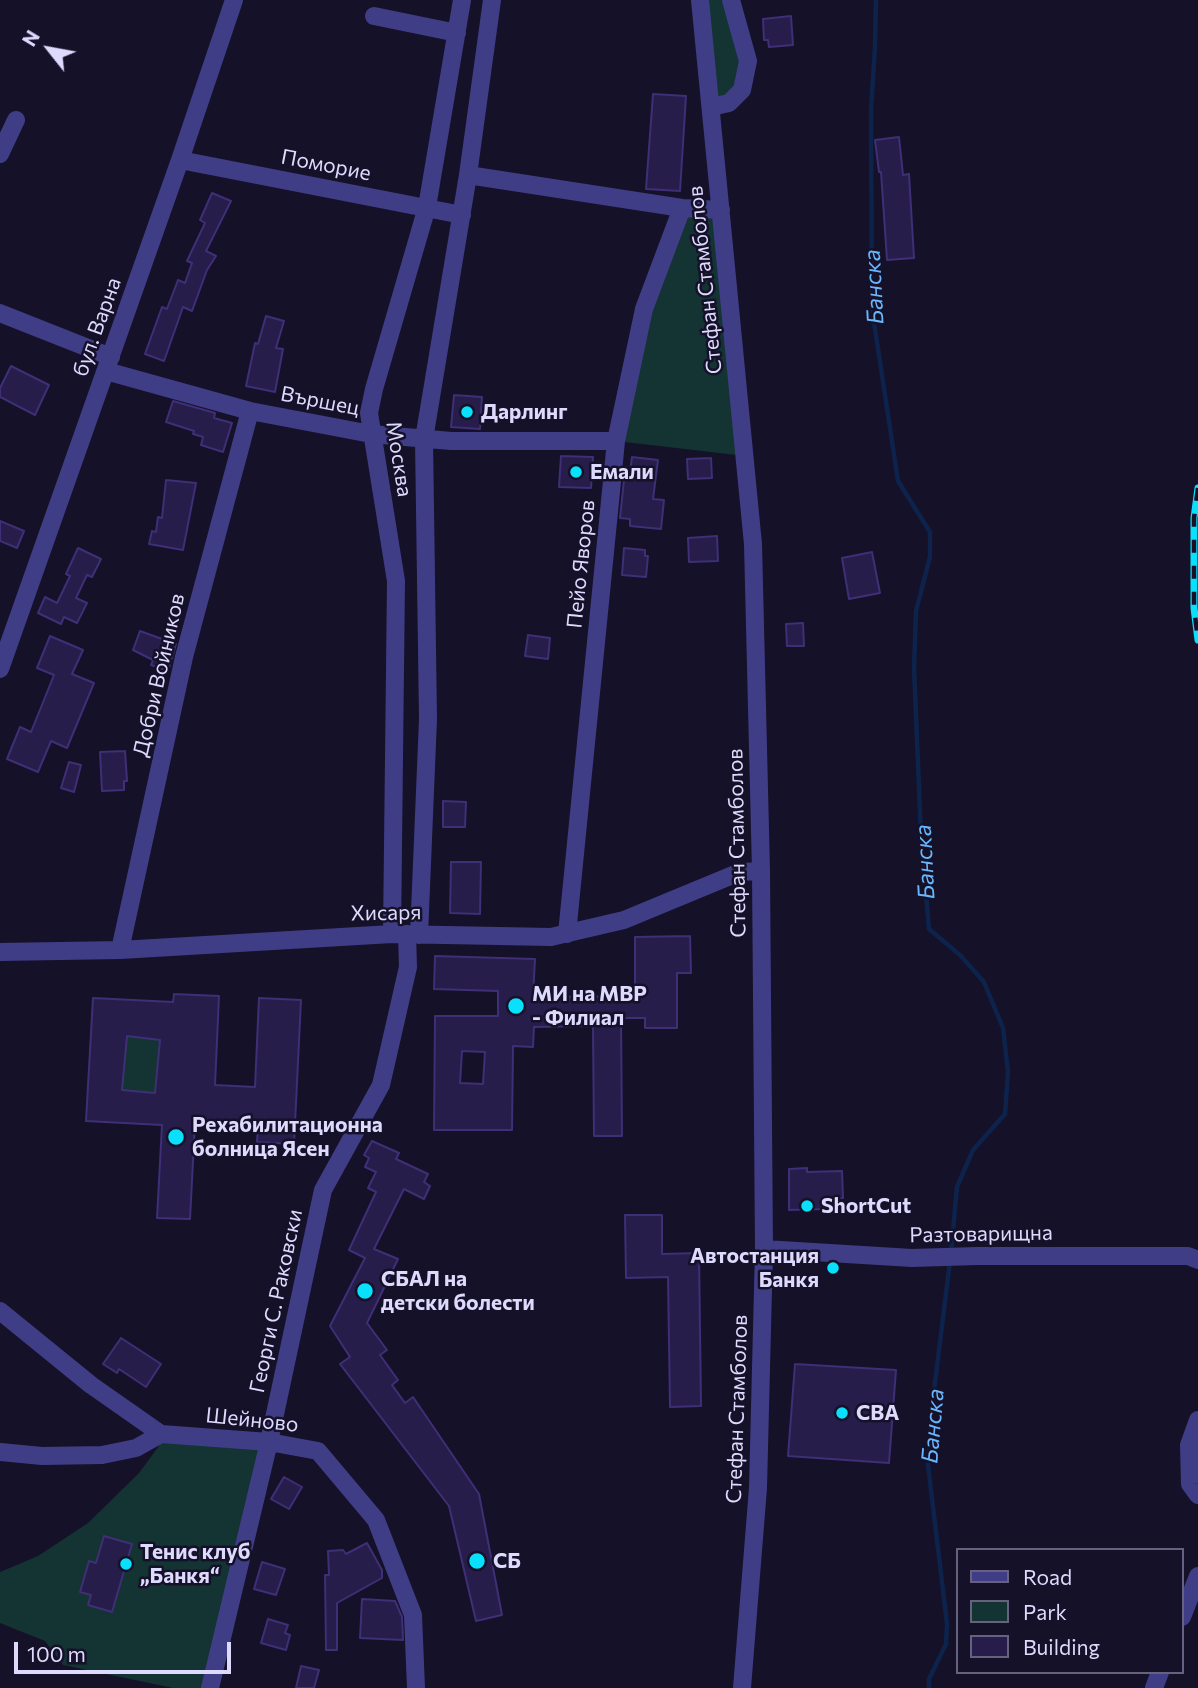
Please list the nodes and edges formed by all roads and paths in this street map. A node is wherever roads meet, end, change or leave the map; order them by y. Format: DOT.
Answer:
graph roads {
  1 [pos="234,0"];
  2 [pos="462,0"];
  3 [pos="492,0"];
  4 [pos="700,0"];
  5 [pos="731,0"];
  6 [pos="374,16"];
  7 [pos="457,33"];
  8 [pos="711,107"];
  9 [pos="16,120"];
  10 [pos="0,154"];
  11 [pos="180,160"];
  12 [pos="468,175"];
  13 [pos="426,207"];
  14 [pos="682,208"];
  15 [pos="721,210"];
  16 [pos="462,215"];
  17 [pos="0,313"];
  18 [pos="108,364"];
  19 [pos="250,411"];
  20 [pos="371,434"];
  21 [pos="424,439"];
  22 [pos="616,441"];
  23 [pos="0,669"];
  24 [pos="761,871"];
  25 [pos="406,934"];
  26 [pos="567,934"];
  27 [pos="120,950"];
  28 [pos="0,952"];
  29 [pos="764,1249"];
  30 [pos="1198,1260"];
  31 [pos="0,1311"];
  32 [pos="1198,1420"];
  33 [pos="161,1434"];
  34 [pos="269,1442"];
  35 [pos="0,1452"];
  36 [pos="1198,1495"];
  37 [pos="1198,1576"];
  38 [pos="1184,1612"];
  39 [pos="211,1688"];
  40 [pos="416,1688"];
  41 [pos="742,1688"];
  1 -- 11 [label="street, бул. Варна"];
  2 -- 7 [label="street, Москва"];
  3 -- 12 [label="street, Москва"];
  4 -- 8 [label="street, Стефан Стамболов"];
  5 -- 8 [label="street"];
  6 -- 7 [label="street"];
  7 -- 13 [label="street, Москва"];
  8 -- 15 [label="street, Стефан Стамболов"];
  9 -- 10 [label="street"];
  11 -- 13 [label="street, Поморие"];
  11 -- 18 [label="street, бул. Варна"];
  12 -- 14 [label="street"];
  12 -- 16 [label="street, Москва"];
  13 -- 16 [label="street, Поморие"];
  13 -- 20 [label="street, Москва"];
  14 -- 15 [label="street"];
  14 -- 22 [label="street, Пейо Яворов"];
  15 -- 24 [label="street, Стефан Стамболов"];
  16 -- 21 [label="street, Москва"];
  17 -- 18 [label="street, Вършец"];
  18 -- 19 [label="street, Вършец"];
  18 -- 23 [label="street, бул. Варна"];
  19 -- 20 [label="street, Вършец"];
  19 -- 27 [label="street, Добри Войников"];
  20 -- 21 [label="street, Вършец"];
  20 -- 25 [label="street, Москва"];
  21 -- 22 [label="street, Вършец"];
  21 -- 25 [label="street, Москва"];
  22 -- 26 [label="street, Пейо Яворов"];
  24 -- 26 [label="street, Хисаря"];
  24 -- 29 [label="street, Стефан Стамболов"];
  25 -- 26 [label="street, Хисаря"];
  25 -- 27 [label="street, Хисаря"];
  25 -- 34 [label="street, Георги С. Раковски"];
  27 -- 28 [label="street, Хисаря"];
  29 -- 30 [label="street, Разтоварищна"];
  29 -- 41 [label="street, Стефан Стамболов"];
  31 -- 33 [label="street"];
  32 -- 36 [label="street"];
  33 -- 34 [label="street, Шейново"];
  33 -- 35 [label="street"];
  34 -- 39 [label="street, Георги С. Раковски"];
  34 -- 40 [label="street, Шейново"];
  37 -- 38 [label="street"];
}
